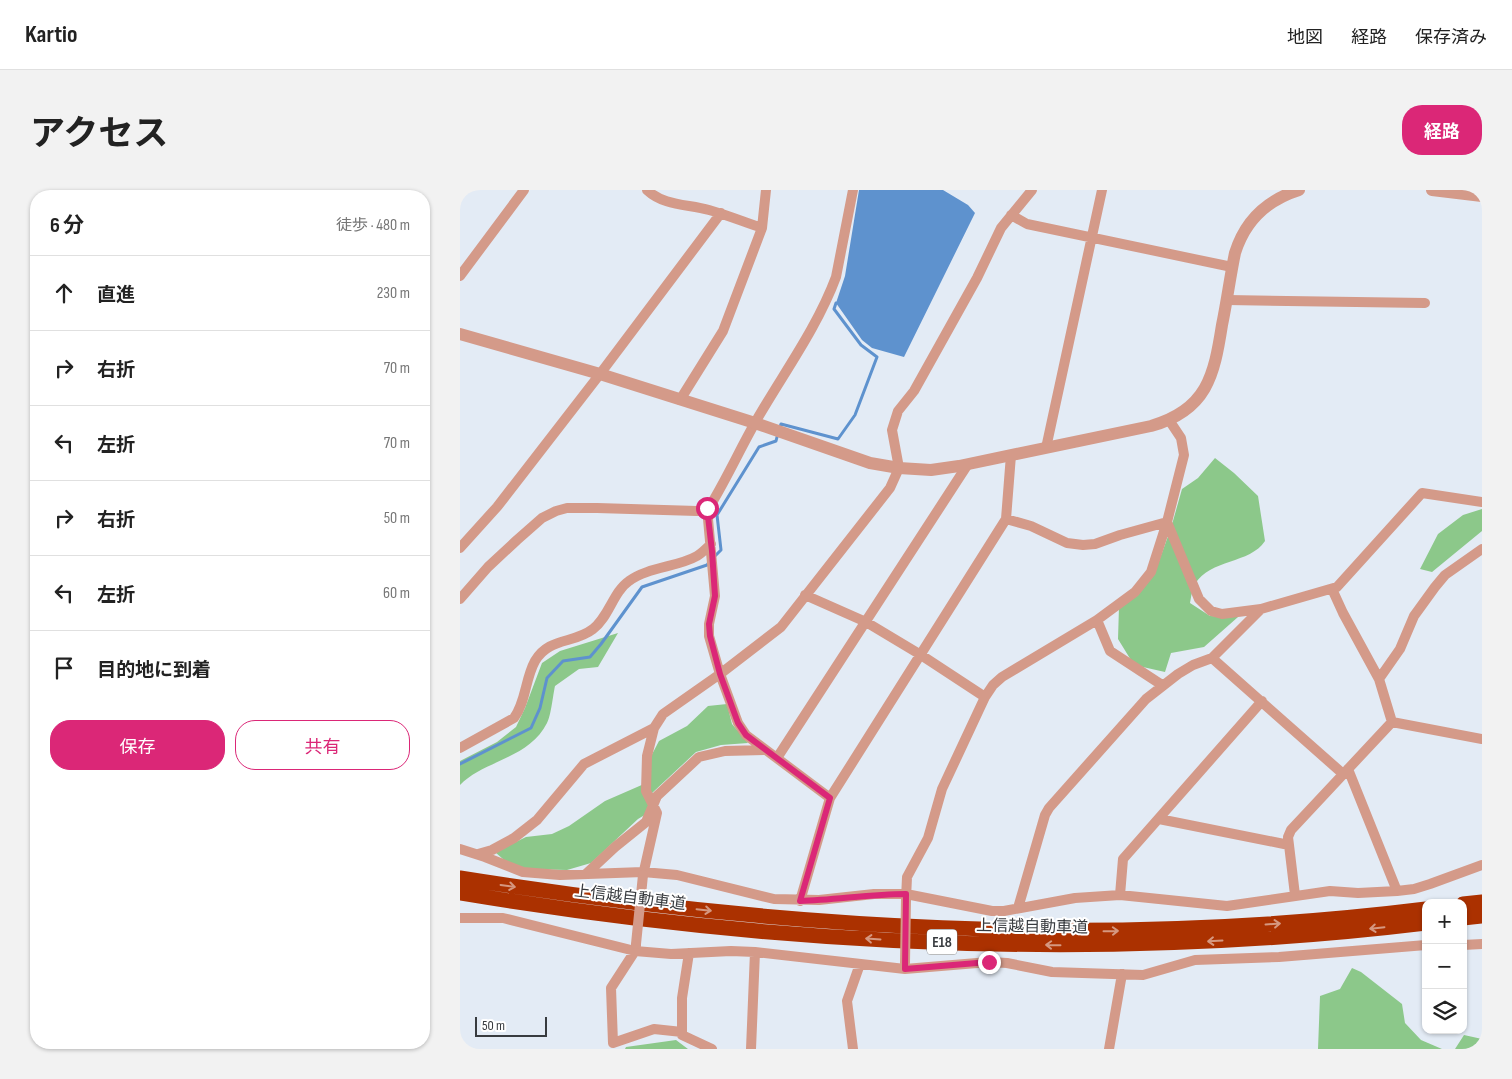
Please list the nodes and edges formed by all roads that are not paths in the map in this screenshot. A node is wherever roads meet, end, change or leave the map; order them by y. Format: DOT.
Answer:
graph roads {
  1 [pos="524,190"];
  2 [pos="647,190"];
  3 [pos="766,190"];
  4 [pos="853,190"];
  5 [pos="1032,190"];
  6 [pos="1102,190"];
  7 [pos="1297,190"];
  8 [pos="1432,190"];
  9 [pos="1482,196"];
  10 [pos="721,213"];
  11 [pos="1011,215"];
  12 [pos="762,228"];
  13 [pos="1091,238"];
  14 [pos="464,262"];
  15 [pos="1232,267"];
  16 [pos="460,276"];
  17 [pos="1227,300"];
  18 [pos="1425,303"];
  19 [pos="460,334"];
  20 [pos="600,374"];
  21 [pos="680,400"];
  22 [pos="1169,420"];
  23 [pos="754,423"];
  24 [pos="1046,448"];
  25 [pos="1011,455"];
  26 [pos="968,464"];
  27 [pos="899,468"];
  28 [pos="1482,502"];
  29 [pos="707,508"];
  30 [pos="1006,519"];
  31 [pos="1168,522"];
  32 [pos="460,548"];
  33 [pos="712,548"];
  34 [pos="1482,549"];
  35 [pos="1332,590"];
  36 [pos="806,595"];
  37 [pos="460,599"];
  38 [pos="1261,609"];
  39 [pos="1097,620"];
  40 [pos="866,622"];
  41 [pos="921,654"];
  42 [pos="1212,658"];
  43 [pos="720,674"];
  44 [pos="1379,679"];
  45 [pos="1162,685"];
  46 [pos="985,698"];
  47 [pos="1262,701"];
  48 [pos="1392,722"];
  49 [pos="654,728"];
  50 [pos="1482,739"];
  51 [pos="460,748"];
  52 [pos="766,750"];
  53 [pos="777,758"];
  54 [pos="1345,771"];
  55 [pos="830,798"];
  56 [pos="654,807"];
  57 [pos="1159,819"];
  58 [pos="1289,845"];
  59 [pos="460,849"];
  60 [pos="478,854"];
  61 [pos="1482,865"];
  62 [pos="586,874"];
  63 [pos="643,874"];
  64 [pos="460,878"];
  65 [pos="1397,891"];
  66 [pos="460,892"];
  67 [pos="1120,895"];
  68 [pos="1295,895"];
  69 [pos="906,897"];
  70 [pos="800,901"];
  71 [pos="1482,902"];
  72 [pos="1467,904"];
  73 [pos="1018,908"];
  74 [pos="1422,909"];
  75 [pos="1482,916"];
  76 [pos="460,918"];
  77 [pos="1467,918"];
  78 [pos="1422,923"];
  79 [pos="1482,944"];
  80 [pos="1422,945"];
  81 [pos="1467,945"];
  82 [pos="636,948"];
  83 [pos="756,952"];
  84 [pos="689,953"];
  85 [pos="860,964"];
  86 [pos="905,966"];
  87 [pos="1122,974"];
  88 [pos="682,1032"];
  89 [pos="712,1049"];
  90 [pos="751,1049"];
  91 [pos="853,1049"];
  92 [pos="1109,1049"];
  1 -- 14 [label="street"];
  2 -- 10 [label="street"];
  3 -- 12 [label="street"];
  4 -- 23 [label="street"];
  5 -- 11 [label="street"];
  6 -- 13 [label="street"];
  7 -- 15 [label="street"];
  8 -- 9 [label="street"];
  10 -- 12 [label="street"];
  10 -- 20 [label="street"];
  11 -- 13 [label="street"];
  11 -- 27 [label="street"];
  12 -- 21 [label="street"];
  13 -- 15 [label="street"];
  13 -- 24 [label="street"];
  14 -- 16 [label="street"];
  15 -- 17 [label="street"];
  17 -- 18 [label="street"];
  17 -- 22 [label="street"];
  19 -- 20 [label="street"];
  20 -- 21 [label="street"];
  20 -- 32 [label="street"];
  21 -- 23 [label="street"];
  22 -- 24 [label="street"];
  22 -- 31 [label="street"];
  23 -- 27 [label="street"];
  23 -- 29 [label="street"];
  24 -- 25 [label="street"];
  25 -- 26 [label="street"];
  25 -- 30 [label="street"];
  26 -- 27 [label="street"];
  26 -- 40 [label="street"];
  27 -- 36 [label="street"];
  28 -- 35 [label="street"];
  29 -- 33 [label="street"];
  29 -- 37 [label="street"];
  30 -- 31 [label="street"];
  30 -- 41 [label="street"];
  31 -- 38 [label="street"];
  31 -- 39 [label="street"];
  33 -- 43 [label="street"];
  33 -- 51 [label="street"];
  34 -- 44 [label="street"];
  35 -- 38 [label="street"];
  35 -- 44 [label="street"];
  36 -- 40 [label="street"];
  36 -- 43 [label="street"];
  38 -- 42 [label="street"];
  39 -- 45 [label="street"];
  39 -- 46 [label="street"];
  40 -- 41 [label="street"];
  40 -- 53 [label="street"];
  41 -- 46 [label="street"];
  41 -- 55 [label="street"];
  42 -- 45 [label="street"];
  42 -- 47 [label="street"];
  43 -- 49 [label="street"];
  43 -- 52 [label="street"];
  44 -- 48 [label="street"];
  45 -- 73 [label="street"];
  46 -- 69 [label="street"];
  47 -- 54 [label="street"];
  47 -- 57 [label="street"];
  48 -- 50 [label="street"];
  48 -- 54 [label="street"];
  49 -- 56 [label="street"];
  49 -- 60 [label="street"];
  52 -- 53 [label="street"];
  52 -- 56 [label="street"];
  53 -- 55 [label="street"];
  54 -- 58 [label="street"];
  54 -- 65 [label="street"];
  55 -- 70 [label="street"];
  56 -- 62 [label="street"];
  56 -- 63 [label="street"];
  57 -- 58 [label="street"];
  57 -- 67 [label="street"];
  58 -- 68 [label="street"];
  59 -- 60 [label="street"];
  60 -- 62 [label="street"];
  61 -- 65 [label="street"];
  62 -- 63 [label="street"];
  63 -- 70 [label="street"];
  63 -- 82 [label="street, bridge"];
  64 -- 74 [label="highway, 上信越自動車道 / E18, one-way"];
  65 -- 68 [label="street"];
  78 -- 66 [label="highway, 上信越自動車道 / E18, one-way"];
  67 -- 68 [label="street"];
  67 -- 73 [label="street"];
  69 -- 70 [label="street"];
  69 -- 73 [label="street"];
  69 -- 86 [label="street, bridge"];
  71 -- 72 [label="highway"];
  75 -- 77 [label="highway"];
  76 -- 82 [label="street"];
  79 -- 81 [label="street"];
  80 -- 87 [label="street"];
  82 -- 84 [label="street"];
  82 -- 88 [label="street"];
  83 -- 84 [label="street"];
  83 -- 85 [label="street"];
  83 -- 90 [label="street"];
  84 -- 88 [label="street"];
  85 -- 86 [label="street"];
  85 -- 91 [label="street"];
  86 -- 87 [label="street"];
  87 -- 92 [label="street"];
  88 -- 89 [label="street"];
}
